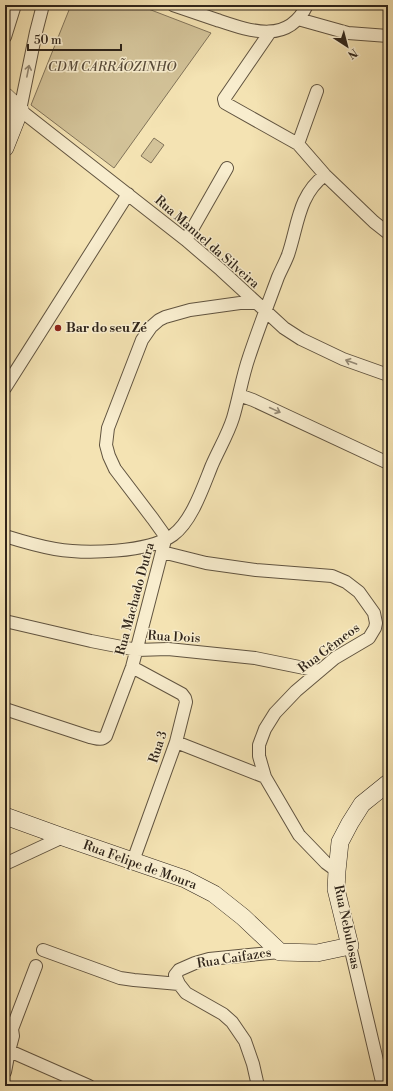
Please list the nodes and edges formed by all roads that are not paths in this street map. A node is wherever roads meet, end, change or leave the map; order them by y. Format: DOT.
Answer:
graph roads {
  1 [pos="15,5"];
  2 [pos="43,5"];
  3 [pos="307,5"];
  4 [pos="177,6"];
  5 [pos="298,20"];
  6 [pos="270,32"];
  7 [pos="388,36"];
  8 [pos="5,37"];
  9 [pos="317,91"];
  10 [pos="5,96"];
  11 [pos="20,110"];
  12 [pos="298,144"];
  13 [pos="5,148"];
  14 [pos="227,168"];
  15 [pos="325,175"];
  16 [pos="128,194"];
  17 [pos="388,233"];
  18 [pos="186,240"];
  19 [pos="256,303"];
  20 [pos="265,311"];
  21 [pos="388,375"];
  22 [pos="5,388"];
  23 [pos="239,395"];
  24 [pos="388,463"];
  25 [pos="5,536"];
  26 [pos="165,540"];
  27 [pos="162,552"];
  28 [pos="5,621"];
  29 [pos="137,650"];
  30 [pos="132,667"];
  31 [pos="319,671"];
  32 [pos="5,709"];
  33 [pos="176,742"];
  34 [pos="265,777"];
  35 [pos="388,784"];
  36 [pos="5,816"];
  37 [pos="63,837"];
  38 [pos="133,861"];
  39 [pos="5,864"];
  40 [pos="337,871"];
  41 [pos="350,946"];
  42 [pos="43,950"];
  43 [pos="280,952"];
  44 [pos="36,966"];
  45 [pos="179,984"];
  46 [pos="8,1026"];
  47 [pos="7,1050"];
  48 [pos="5,1072"];
  49 [pos="89,1086"];
  50 [pos="258,1086"];
  51 [pos="383,1086"];
  1 -- 8 [label="street"];
  11 -- 2 [label="street, one-way"];
  3 -- 5 [label="street"];
  4 -- 6 [label="street"];
  5 -- 6 [label="street"];
  5 -- 7 [label="street"];
  6 -- 12 [label="street"];
  9 -- 12 [label="street"];
  10 -- 11 [label="street"];
  11 -- 13 [label="street"];
  11 -- 16 [label="street, Rua Manuel da Silveira"];
  12 -- 15 [label="street"];
  14 -- 18 [label="street"];
  15 -- 17 [label="street"];
  15 -- 20 [label="street"];
  16 -- 18 [label="street, Rua Manuel da Silveira"];
  16 -- 22 [label="street"];
  18 -- 19 [label="street, Rua Manuel da Silveira"];
  19 -- 20 [label="street, Rua Manuel da Silveira"];
  19 -- 26 [label="street, Rua Machado Dutra"];
  21 -- 20 [label="street, Rua Manuel da Silveira, one-way"];
  20 -- 23 [label="street"];
  23 -- 24 [label="street, one-way"];
  23 -- 26 [label="street"];
  25 -- 26 [label="street"];
  26 -- 27 [label="street, Rua Machado Dutra"];
  27 -- 29 [label="street, Rua Machado Dutra"];
  27 -- 31 [label="street, Rua Gêmeos"];
  28 -- 29 [label="street, Rua Dois"];
  29 -- 30 [label="street, Rua Machado Dutra"];
  29 -- 31 [label="street, Rua Dois"];
  30 -- 32 [label="street, Rua Machado Dutra"];
  30 -- 33 [label="street, Rua 3"];
  31 -- 34 [label="street, Rua Gêmeos"];
  33 -- 34 [label="street"];
  33 -- 38 [label="street, Rua 3"];
  34 -- 40 [label="street, Rua Gêmeos"];
  35 -- 40 [label="street, Rua Nebulosas"];
  36 -- 37 [label="street, Rua Felipe de Moura"];
  37 -- 38 [label="street, Rua Felipe de Moura"];
  37 -- 39 [label="street"];
  38 -- 43 [label="street, Rua Felipe de Moura"];
  40 -- 41 [label="street, Rua Nebulosas"];
  41 -- 43 [label="street, Rua Caifazes"];
  41 -- 51 [label="street, Rua Nebulosas"];
  42 -- 45 [label="street"];
  43 -- 45 [label="street, Rua Caifazes"];
  44 -- 46 [label="street"];
  45 -- 50 [label="street"];
  46 -- 47 [label="street"];
  47 -- 48 [label="street"];
  47 -- 49 [label="street"];
}
